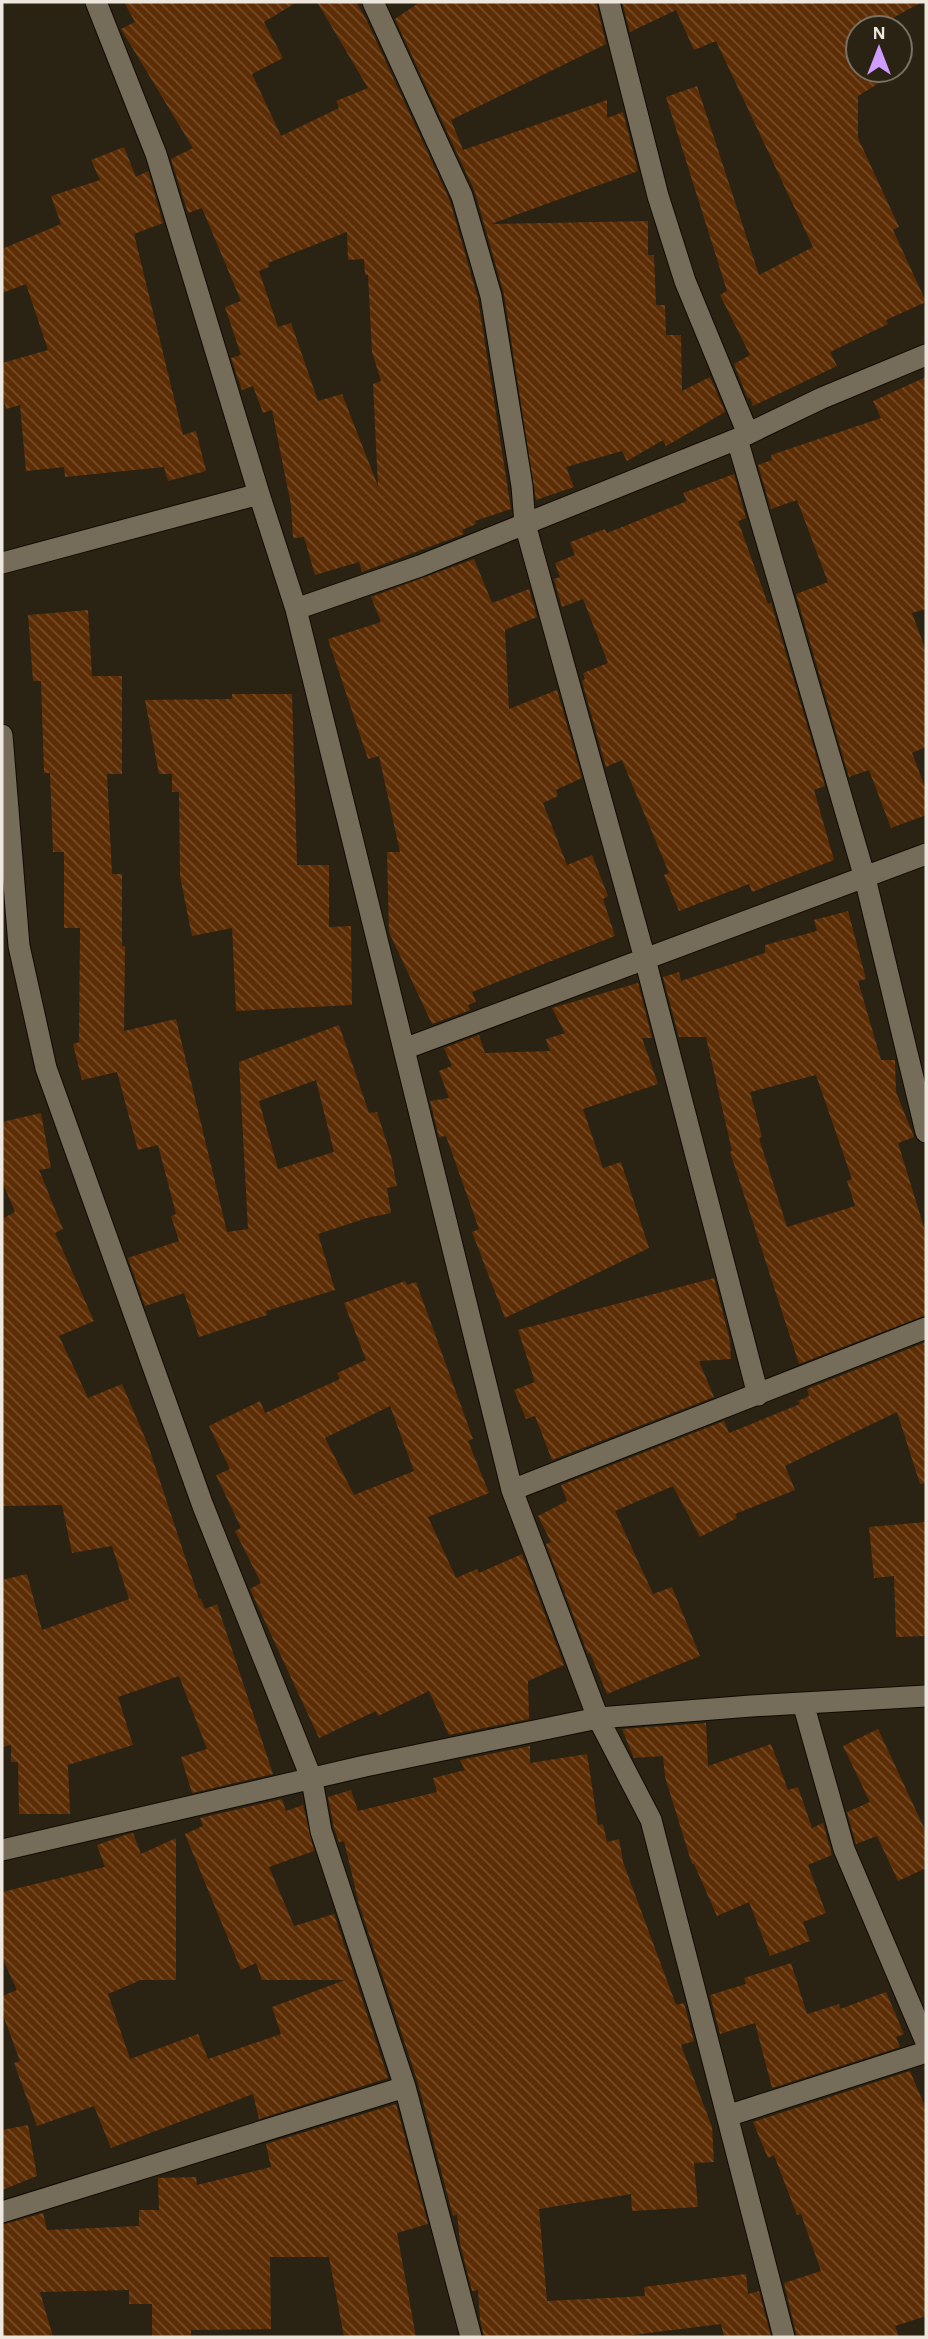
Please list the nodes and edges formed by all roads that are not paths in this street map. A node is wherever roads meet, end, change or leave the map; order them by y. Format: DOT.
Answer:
graph roads {
  1 [pos="96,2"];
  2 [pos="373,2"];
  3 [pos="609,2"];
  4 [pos="926,355"];
  5 [pos="743,436"];
  6 [pos="259,494"];
  7 [pos="525,524"];
  8 [pos="2,564"];
  9 [pos="296,609"];
  10 [pos="2,734"];
  11 [pos="926,854"];
  12 [pos="865,878"];
  13 [pos="645,959"];
  14 [pos="404,1049"];
  15 [pos="926,1132"];
  16 [pos="926,1328"];
  17 [pos="758,1395"];
  18 [pos="512,1490"];
  19 [pos="926,1696"];
  20 [pos="803,1703"];
  21 [pos="598,1718"];
  22 [pos="312,1780"];
  23 [pos="2,1850"];
  24 [pos="926,2042"];
  25 [pos="926,2052"];
  26 [pos="405,2087"];
  27 [pos="727,2116"];
  28 [pos="2,2213"];
  29 [pos="471,2337"];
  30 [pos="784,2337"];
  1 -- 6 [label="street"];
  2 -- 7 [label="street"];
  3 -- 5 [label="street"];
  4 -- 5 [label="street"];
  5 -- 7 [label="street"];
  5 -- 12 [label="street"];
  6 -- 8 [label="street"];
  6 -- 9 [label="street"];
  7 -- 9 [label="street"];
  7 -- 13 [label="street"];
  9 -- 14 [label="street"];
  10 -- 22 [label="street"];
  11 -- 12 [label="street"];
  12 -- 13 [label="street"];
  12 -- 15 [label="street"];
  13 -- 14 [label="street"];
  13 -- 17 [label="street"];
  14 -- 18 [label="street"];
  16 -- 17 [label="street"];
  17 -- 18 [label="street"];
  18 -- 21 [label="street"];
  19 -- 20 [label="street"];
  20 -- 21 [label="street"];
  20 -- 24 [label="street"];
  21 -- 22 [label="street"];
  21 -- 27 [label="street"];
  22 -- 23 [label="street"];
  22 -- 26 [label="street"];
  25 -- 27 [label="street"];
  26 -- 28 [label="street"];
  26 -- 29 [label="street"];
  27 -- 30 [label="street"];
}
